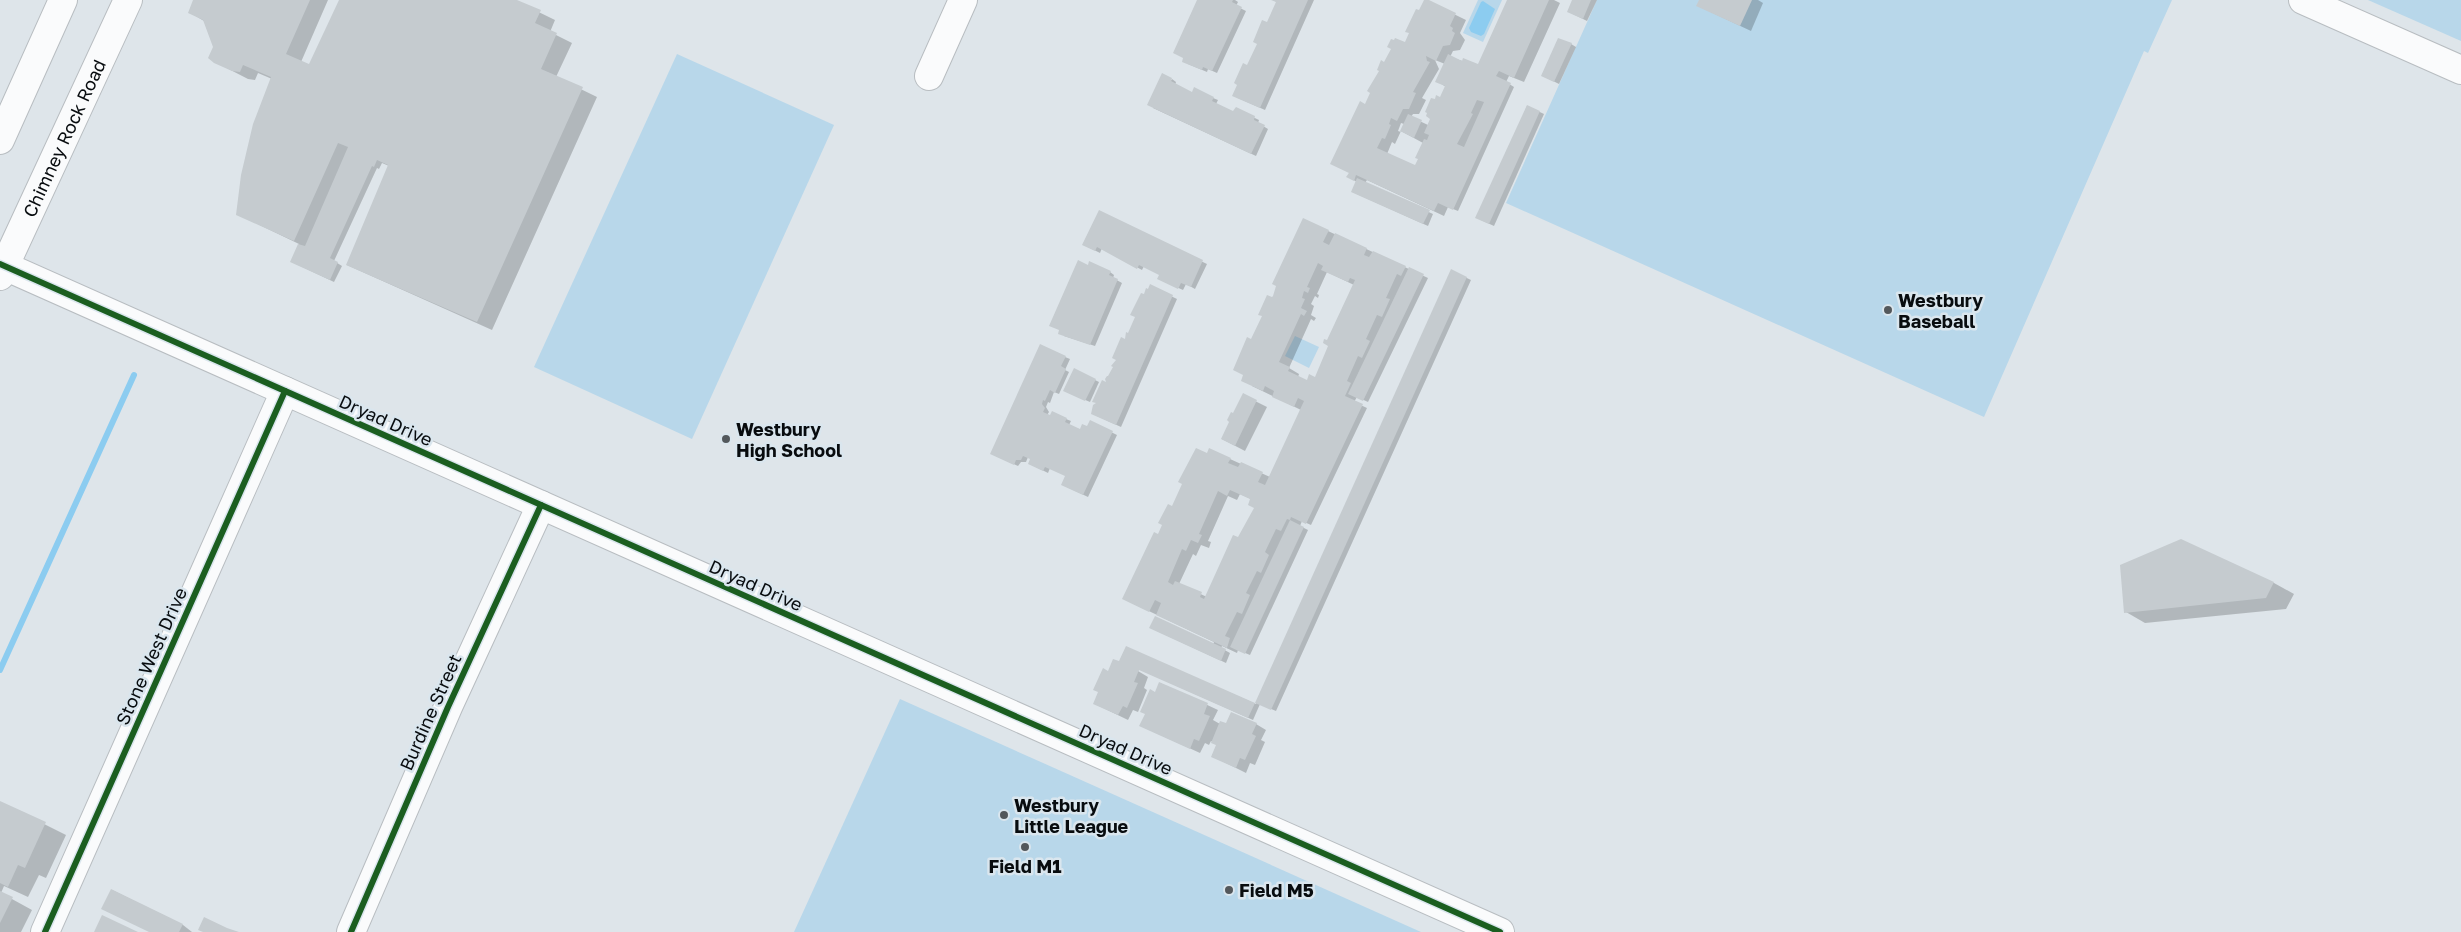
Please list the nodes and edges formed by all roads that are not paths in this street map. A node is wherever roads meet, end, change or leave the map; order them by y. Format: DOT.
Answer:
graph roads {
  1 [pos="63,0"];
  2 [pos="128,0"];
  3 [pos="963,0"];
  4 [pos="2303,0"];
  5 [pos="2461,70"];
  6 [pos="929,76"];
  7 [pos="0,140"];
  8 [pos="2,269"];
  9 [pos="285,391"];
  10 [pos="541,505"];
  11 [pos="46,932"];
  12 [pos="351,932"];
  13 [pos="1500,932"];
  1 -- 7 [label="street"];
  2 -- 8 [label="street, Chimney Rock Road"];
  3 -- 6 [label="street"];
  4 -- 5 [label="street"];
  8 -- 9 [label="street, Dryad Drive"];
  9 -- 10 [label="street, Dryad Drive"];
  9 -- 11 [label="street, Stone West Drive"];
  10 -- 12 [label="street, Burdine Street"];
  10 -- 13 [label="street, Dryad Drive"];
}
